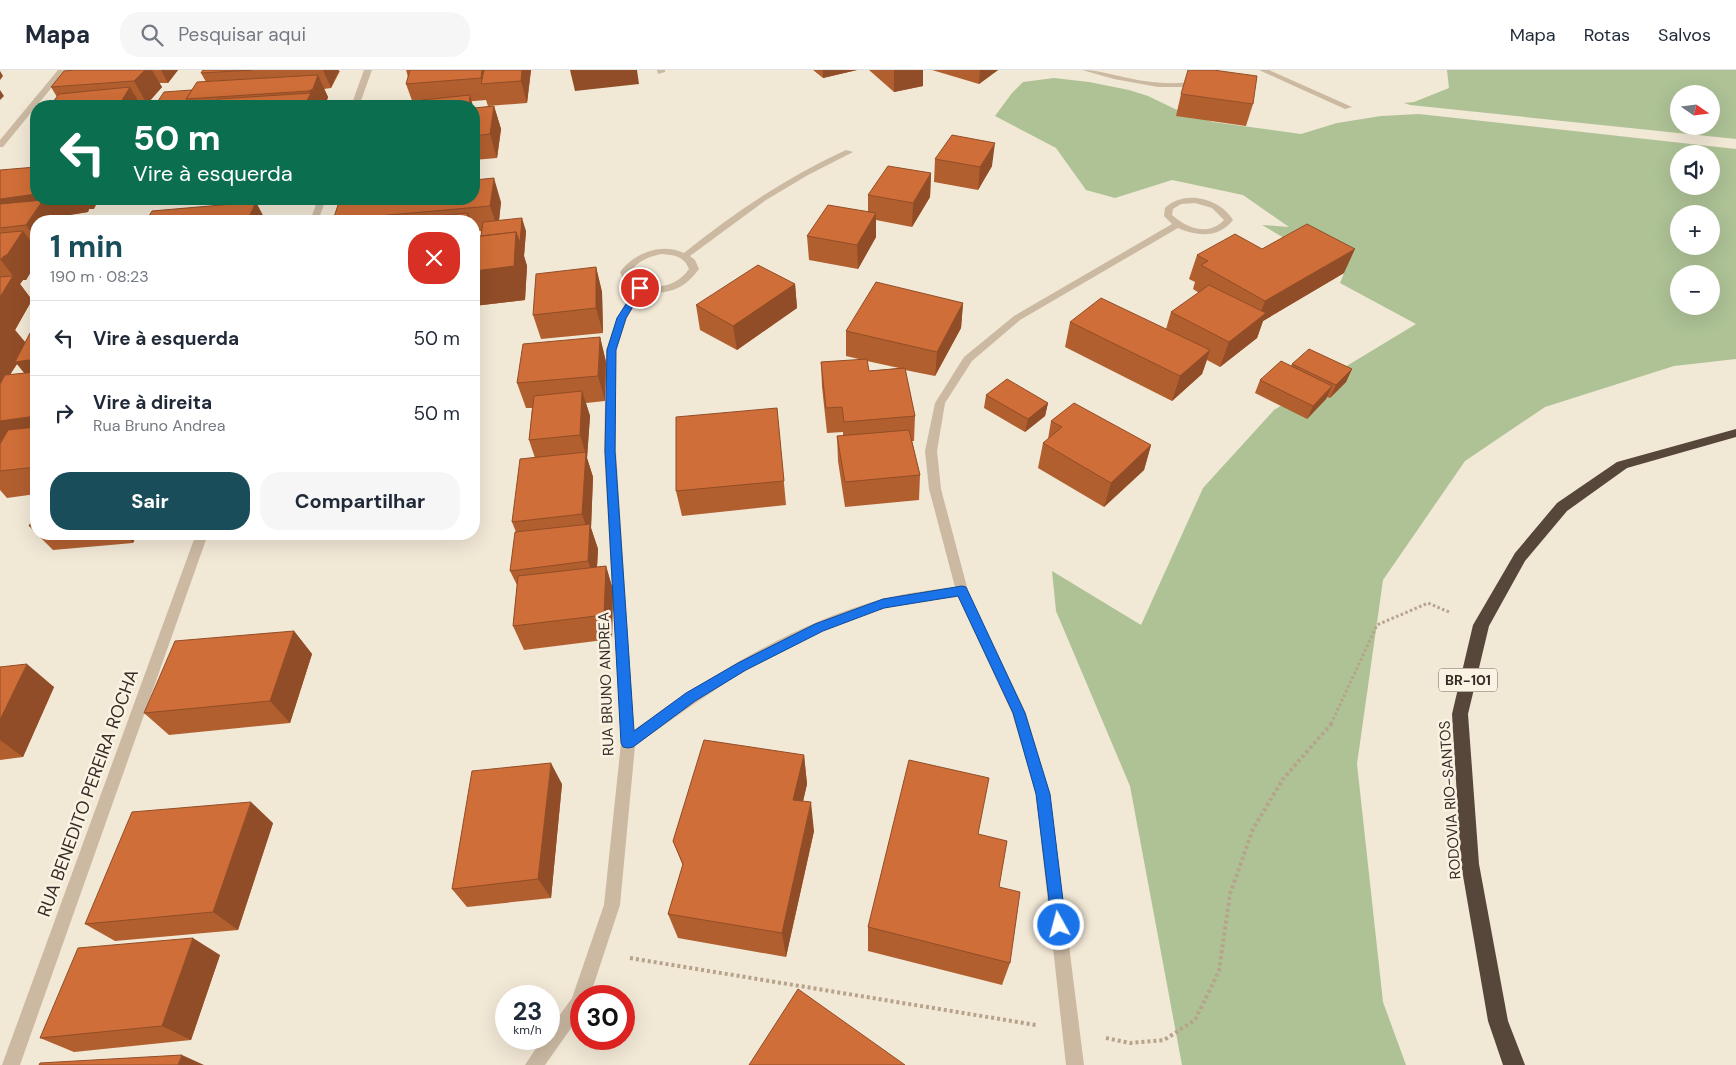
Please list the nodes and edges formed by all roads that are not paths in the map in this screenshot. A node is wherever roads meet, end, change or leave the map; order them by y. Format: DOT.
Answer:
graph roads {
  1 [pos="62,70"];
  2 [pos="368,70"];
  3 [pos="1086,70"];
  4 [pos="1200,70"];
  5 [pos="1263,70"];
  6 [pos="37,100"];
  7 [pos="357,100"];
  8 [pos="1348,107"];
  9 [pos="30,109"];
  10 [pos="0,145"];
  11 [pos="849,152"];
  12 [pos="1177,225"];
  13 [pos="684,257"];
  14 [pos="640,288"];
  15 [pos="1736,433"];
  16 [pos="200,540"];
  17 [pos="962,591"];
  18 [pos="628,743"];
  19 [pos="11,1065"];
  20 [pos="534,1065"];
  21 [pos="1075,1065"];
  22 [pos="1514,1065"];
  1 -- 6 [label="street"];
  2 -- 7 [label="street"];
  3 -- 4 [label="street"];
  5 -- 8 [label="street"];
  9 -- 10 [label="street"];
  11 -- 13 [label="street"];
  12 -- 12 [label="street"];
  12 -- 17 [label="street"];
  13 -- 14 [label="street"];
  13 -- 14 [label="street"];
  14 -- 18 [label="street, RUA BRUNO ANDREA"];
  15 -- 22 [label="highway, RODOVIA RIO-SANTOS / BR-101"];
  16 -- 19 [label="street, RUA BENEDITO PEREIRA ROCHA"];
  17 -- 18 [label="street"];
  17 -- 21 [label="street"];
  18 -- 20 [label="street, RUA BRUNO ANDREA"];
}
